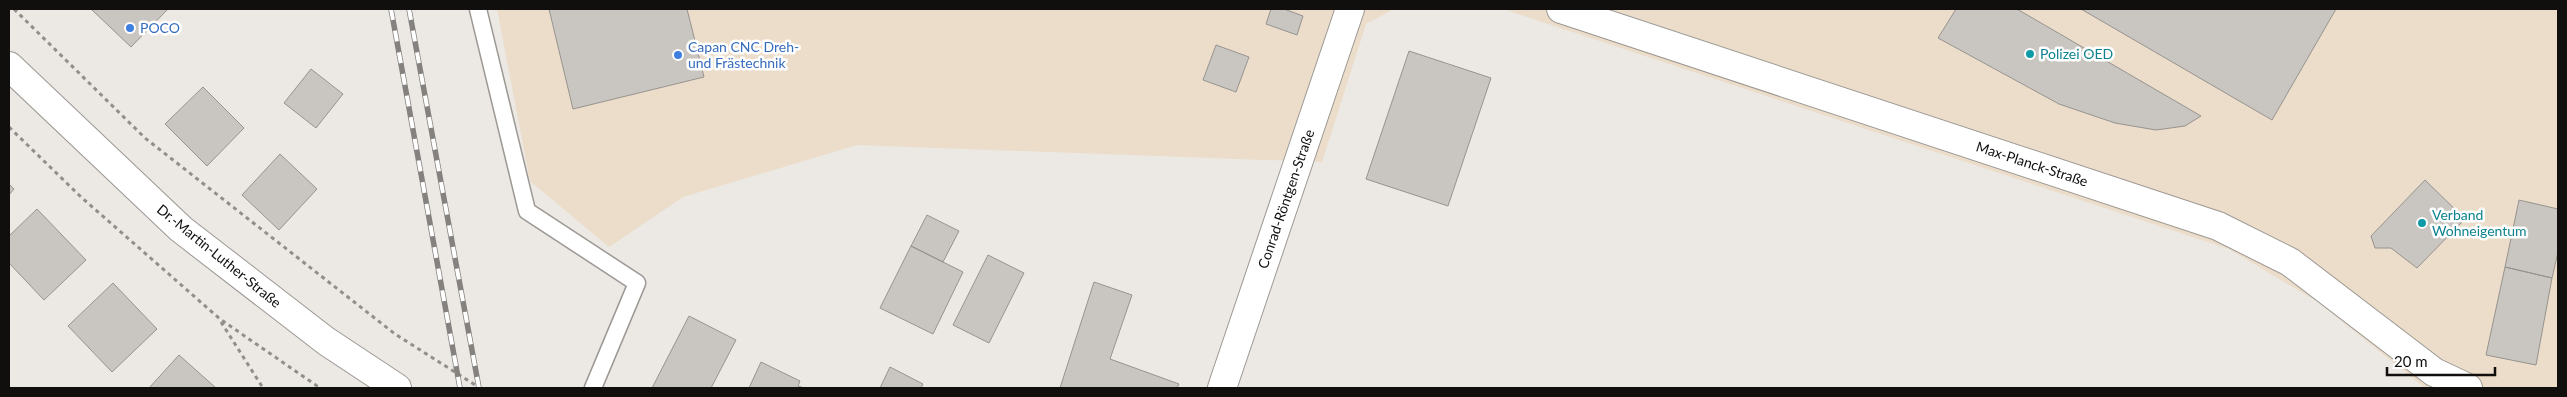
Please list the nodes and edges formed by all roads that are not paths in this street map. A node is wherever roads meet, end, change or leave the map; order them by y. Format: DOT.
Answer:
graph roads {
  1 [pos="478,9"];
  2 [pos="1350,9"];
  3 [pos="1561,9"];
  4 [pos="9,66"];
  5 [pos="397,388"];
  6 [pos="593,388"];
  7 [pos="1222,388"];
  8 [pos="2468,388"];
  1 -- 6 [label="lane"];
  2 -- 7 [label="street, Conrad-Röntgen-Straße"];
  3 -- 8 [label="street, Max-Planck-Straße"];
  4 -- 5 [label="street, Dr.-Martin-Luther-Straße"];
}
